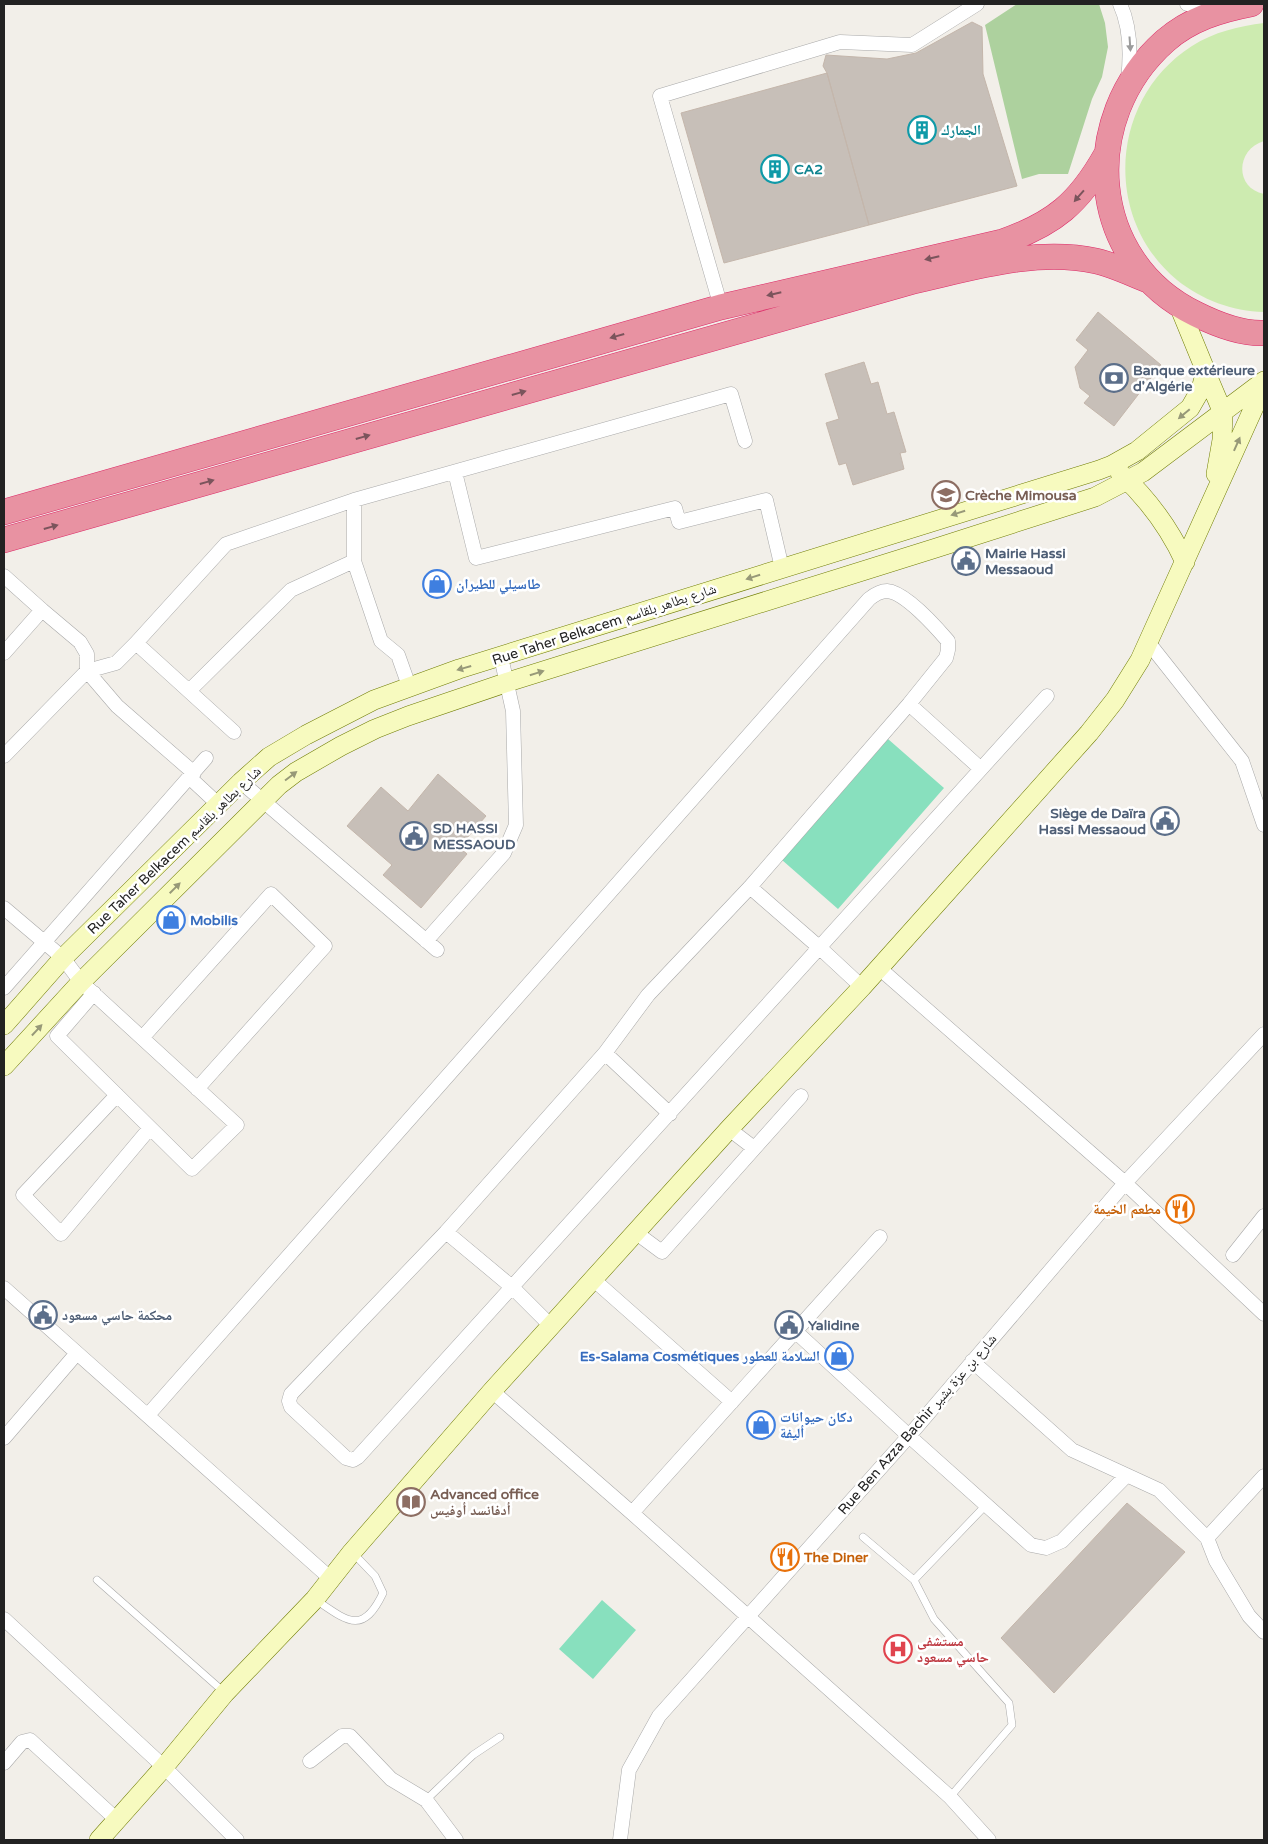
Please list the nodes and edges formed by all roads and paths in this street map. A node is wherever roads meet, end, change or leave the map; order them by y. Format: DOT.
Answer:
graph roads {
  1 [pos="977,4"];
  2 [pos="1120,4"];
  3 [pos="1187,4"];
  4 [pos="1251,4"];
  5 [pos="1219,11"];
  6 [pos="1127,86"];
  7 [pos="1106,156"];
  8 [pos="1150,281"];
  9 [pos="1179,306"];
  10 [pos="721,307"];
  11 [pos="1264,333"];
  12 [pos="1204,367"];
  13 [pos="1264,381"];
  14 [pos="1264,385"];
  15 [pos="1223,413"];
  16 [pos="745,441"];
  17 [pos="1112,465"];
  18 [pos="455,472"];
  19 [pos="1128,480"];
  20 [pos="354,500"];
  21 [pos="1210,504"];
  22 [pos="4,512"];
  23 [pos="4,540"];
  24 [pos="354,561"];
  25 [pos="1185,562"];
  26 [pos="782,568"];
  27 [pos="4,576"];
  28 [pos="42,610"];
  29 [pos="1148,642"];
  30 [pos="136,643"];
  31 [pos="4,653"];
  32 [pos="501,657"];
  33 [pos="87,671"];
  34 [pos="508,682"];
  35 [pos="409,686"];
  36 [pos="189,691"];
  37 [pos="1047,696"];
  38 [pos="909,704"];
  39 [pos="234,732"];
  40 [pos="4,756"];
  41 [pos="206,758"];
  42 [pos="981,769"];
  43 [pos="191,775"];
  44 [pos="241,782"];
  45 [pos="262,802"];
  46 [pos="218,804"];
  47 [pos="1264,825"];
  48 [pos="750,887"];
  49 [pos="4,908"];
  50 [pos="426,941"];
  51 [pos="44,943"];
  52 [pos="820,948"];
  53 [pos="436,950"];
  54 [pos="63,958"];
  55 [pos="878,967"];
  56 [pos="862,986"];
  57 [pos="87,987"];
  58 [pos="4,988"];
  59 [pos="4,1025"];
  60 [pos="1264,1034"];
  61 [pos="142,1038"];
  62 [pos="605,1053"];
  63 [pos="4,1066"];
  64 [pos="196,1089"];
  65 [pos="116,1095"];
  66 [pos="801,1096"];
  67 [pos="670,1114"];
  68 [pos="150,1128"];
  69 [pos="729,1129"];
  70 [pos="754,1148"];
  71 [pos="1125,1183"];
  72 [pos="1264,1216"];
  73 [pos="446,1232"];
  74 [pos="635,1232"];
  75 [pos="880,1237"];
  76 [pos="1232,1255"];
  77 [pos="594,1280"];
  78 [pos="512,1287"];
  79 [pos="4,1288"];
  80 [pos="1264,1314"];
  81 [pos="551,1326"];
  82 [pos="795,1331"];
  83 [pos="77,1353"];
  84 [pos="972,1362"];
  85 [pos="492,1391"];
  86 [pos="732,1402"];
  87 [pos="148,1414"];
  88 [pos="909,1436"];
  89 [pos="4,1438"];
  90 [pos="1126,1476"];
  91 [pos="1264,1476"];
  92 [pos="986,1505"];
  93 [pos="632,1513"];
  94 [pos="863,1537"];
  95 [pos="1208,1538"];
  96 [pos="352,1552"];
  97 [pos="330,1578"];
  98 [pos="97,1580"];
  99 [pos="914,1580"];
  100 [pos="315,1599"];
  101 [pos="748,1618"];
  102 [pos="4,1619"];
  103 [pos="1264,1632"];
  104 [pos="225,1693"];
  105 [pos="500,1737"];
  106 [pos="310,1761"];
  107 [pos="4,1763"];
  108 [pos="164,1767"];
  109 [pos="950,1797"];
  110 [pos="426,1800"];
  111 [pos="117,1820"];
  112 [pos="235,1839"];
  113 [pos="99,1840"];
  114 [pos="456,1840"];
  115 [pos="620,1840"];
  116 [pos="990,1840"];
  1 -- 10 [label="street"];
  2 -- 6 [label="street, one-way"];
  3 -- 5 [label="street"];
  4 -- 5 [label="highway"];
  5 -- 6 [label="highway"];
  6 -- 7 [label="highway"];
  7 -- 8 [label="highway"];
  7 -- 10 [label="highway, one-way"];
  8 -- 9 [label="highway"];
  23 -- 8 [label="highway, one-way"];
  9 -- 11 [label="highway"];
  9 -- 12 [label="main road"];
  10 -- 22 [label="highway, one-way"];
  12 -- 15 [label="main road"];
  12 -- 17 [label="main road, Rue Taher Belkacem شارع بطاهر بلقاسم, one-way"];
  13 -- 15 [label="main road, Rue Taher Belkacem شارع بطاهر بلقاسم"];
  21 -- 14 [label="main road, one-way"];
  15 -- 19 [label="main road, Rue Taher Belkacem شارع بطاهر بلقاسم"];
  15 -- 21 [label="main road"];
  16 -- 18 [label="street"];
  17 -- 19 [label="main road"];
  17 -- 26 [label="main road, Rue Taher Belkacem شارع بطاهر بلقاسم, one-way"];
  18 -- 20 [label="street"];
  18 -- 26 [label="street"];
  19 -- 25 [label="main road"];
  34 -- 19 [label="main road, Rue Taher Belkacem شارع بطاهر بلقاسم, one-way"];
  20 -- 24 [label="street"];
  20 -- 30 [label="street"];
  21 -- 25 [label="main road"];
  24 -- 35 [label="street"];
  24 -- 36 [label="street"];
  25 -- 29 [label="main road"];
  26 -- 32 [label="main road, Rue Taher Belkacem شارع بطاهر بلقاسم, one-way"];
  27 -- 28 [label="street"];
  28 -- 31 [label="street"];
  28 -- 33 [label="street"];
  29 -- 47 [label="street"];
  29 -- 55 [label="main road"];
  30 -- 33 [label="street"];
  30 -- 36 [label="street"];
  32 -- 34 [label="street"];
  32 -- 35 [label="main road, Rue Taher Belkacem شارع بطاهر بلقاسم, one-way"];
  33 -- 40 [label="street"];
  33 -- 43 [label="street"];
  45 -- 34 [label="main road, Rue Taher Belkacem شارع بطاهر بلقاسم, one-way"];
  34 -- 50 [label="street"];
  35 -- 44 [label="main road, Rue Taher Belkacem شارع بطاهر بلقاسم"];
  36 -- 39 [label="street"];
  37 -- 42 [label="street"];
  38 -- 42 [label="street"];
  38 -- 48 [label="street"];
  38 -- 87 [label="street"];
  41 -- 43 [label="street"];
  42 -- 52 [label="street"];
  43 -- 46 [label="street"];
  43 -- 51 [label="street"];
  44 -- 45 [label="street"];
  44 -- 46 [label="main road, Rue Taher Belkacem شارع بطاهر بلقاسم"];
  45 -- 50 [label="street"];
  57 -- 45 [label="main road, Rue Taher Belkacem شارع بطاهر بلقاسم, one-way"];
  46 -- 54 [label="main road, Rue Taher Belkacem شارع بطاهر بلقاسم"];
  48 -- 52 [label="street"];
  48 -- 62 [label="street"];
  49 -- 51 [label="street"];
  50 -- 53 [label="street"];
  51 -- 54 [label="street"];
  51 -- 58 [label="street"];
  52 -- 56 [label="street"];
  52 -- 67 [label="street"];
  54 -- 57 [label="street"];
  54 -- 59 [label="main road, Rue Taher Belkacem شارع بطاهر بلقاسم"];
  55 -- 56 [label="main road"];
  55 -- 71 [label="street"];
  56 -- 69 [label="main road"];
  57 -- 61 [label="street"];
  63 -- 57 [label="main road, Rue Taher Belkacem شارع بطاهر بلقاسم, one-way"];
  57 -- 65 [label="street"];
  60 -- 71 [label="street, Rue Ben Azza Bachir شارع بن عزة بشير"];
  61 -- 64 [label="street"];
  61 -- 64 [label="street"];
  62 -- 67 [label="street"];
  62 -- 73 [label="street"];
  64 -- 68 [label="street"];
  65 -- 68 [label="street"];
  65 -- 68 [label="street"];
  66 -- 70 [label="street"];
  67 -- 78 [label="street"];
  69 -- 70 [label="street"];
  69 -- 74 [label="main road"];
  70 -- 74 [label="street"];
  71 -- 80 [label="street"];
  71 -- 84 [label="street, Rue Ben Azza Bachir شارع بن عزة بشير"];
  72 -- 76 [label="street"];
  73 -- 78 [label="street"];
  73 -- 78 [label="street"];
  74 -- 77 [label="main road"];
  75 -- 82 [label="street"];
  77 -- 81 [label="main road"];
  77 -- 86 [label="street"];
  78 -- 81 [label="street"];
  79 -- 83 [label="street"];
  81 -- 85 [label="main road"];
  82 -- 86 [label="street"];
  82 -- 88 [label="street"];
  83 -- 87 [label="street"];
  83 -- 89 [label="street"];
  84 -- 88 [label="street, Rue Ben Azza Bachir شارع بن عزة بشير"];
  84 -- 90 [label="street"];
  85 -- 93 [label="street"];
  85 -- 96 [label="main road"];
  86 -- 93 [label="street"];
  87 -- 97 [label="street"];
  88 -- 92 [label="street"];
  88 -- 101 [label="street, Rue Ben Azza Bachir شارع بن عزة بشير"];
  90 -- 92 [label="street"];
  90 -- 95 [label="street"];
  91 -- 95 [label="street"];
  92 -- 99 [label="lane"];
  93 -- 101 [label="street"];
  94 -- 99 [label="lane"];
  95 -- 103 [label="street"];
  96 -- 97 [label="main road"];
  96 -- 100 [label="lane"];
  97 -- 100 [label="main road"];
  98 -- 104 [label="lane"];
  99 -- 109 [label="lane"];
  100 -- 104 [label="main road"];
  101 -- 109 [label="street"];
  101 -- 115 [label="street, Rue Ben Azza Bachir شارع بن عزة بشير"];
  102 -- 108 [label="street"];
  104 -- 108 [label="main road"];
  105 -- 110 [label="lane"];
  106 -- 110 [label="street"];
  107 -- 111 [label="street"];
  108 -- 111 [label="main road"];
  108 -- 112 [label="street"];
  109 -- 116 [label="street"];
  110 -- 114 [label="street"];
  111 -- 113 [label="main road"];
}
